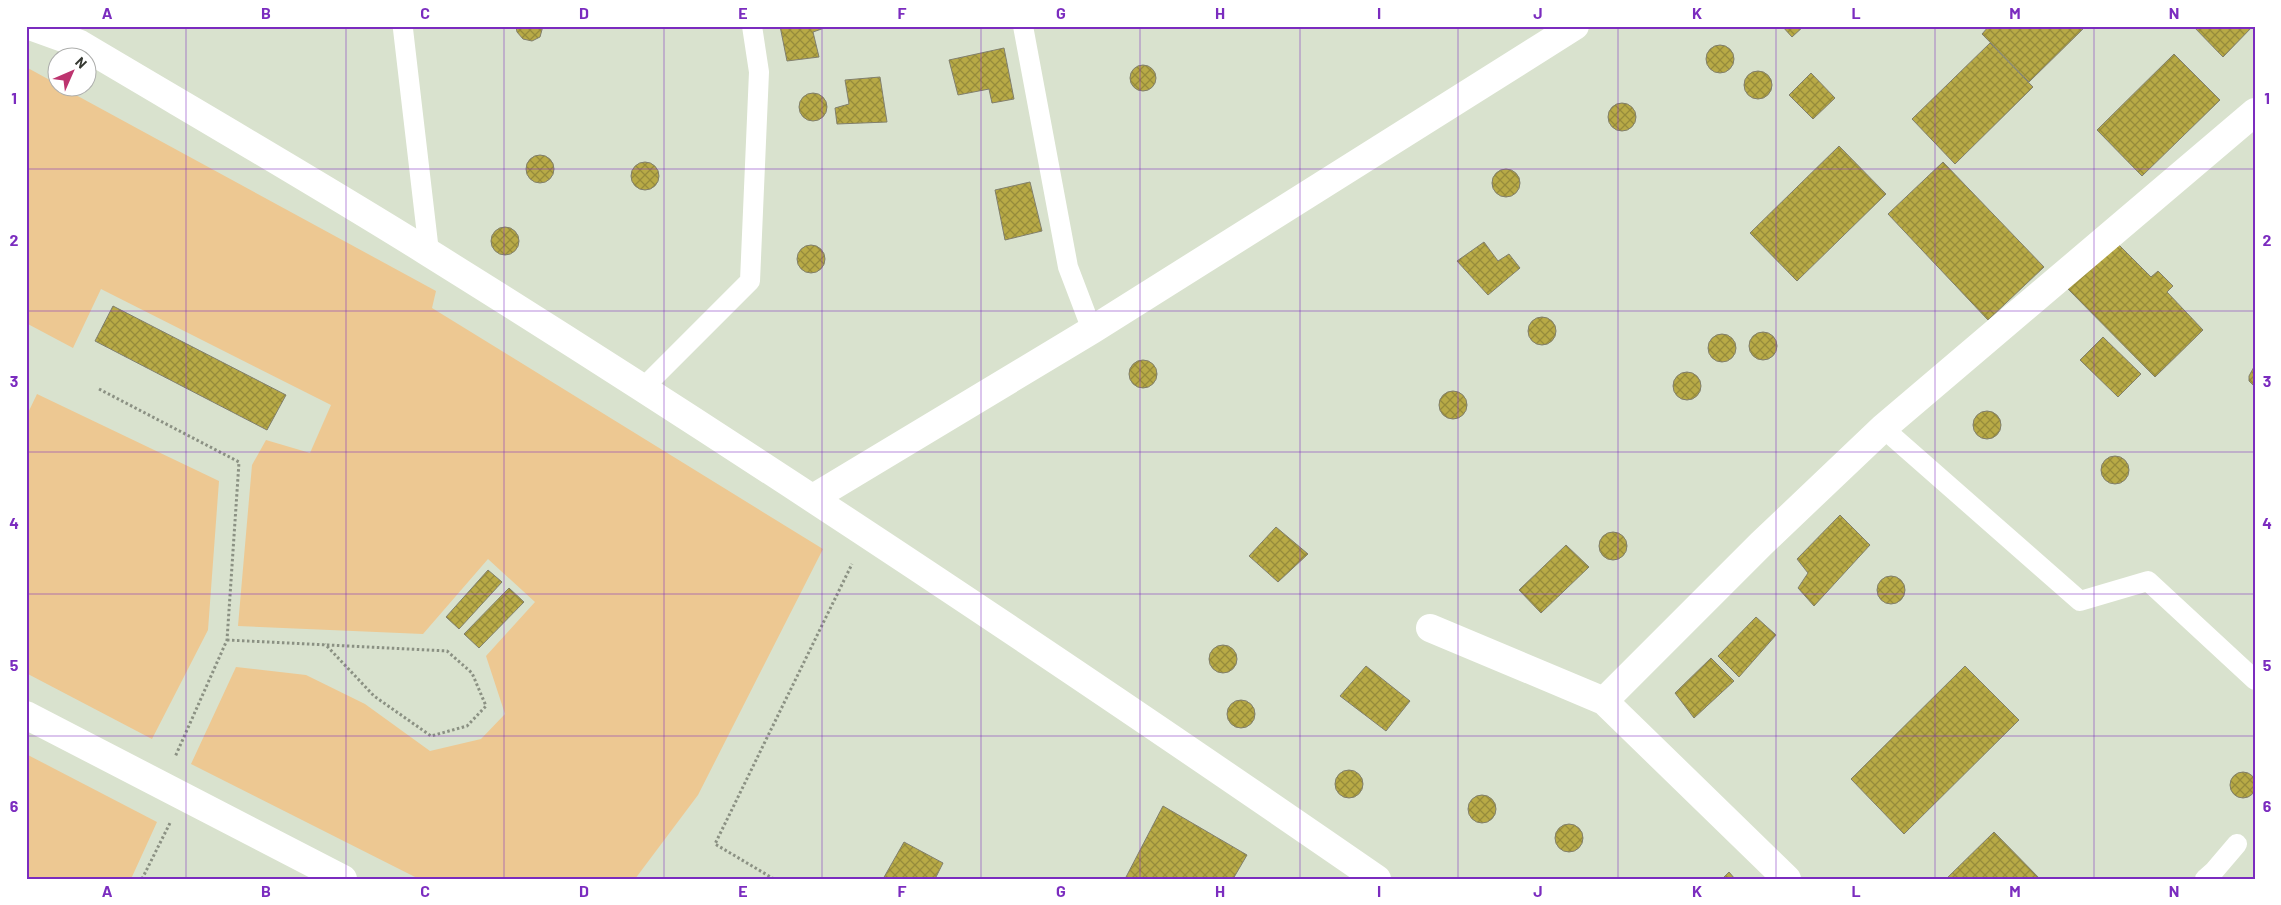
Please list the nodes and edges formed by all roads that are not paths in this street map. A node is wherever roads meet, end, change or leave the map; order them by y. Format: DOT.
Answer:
graph roads {
  1 [pos="30,26"];
  2 [pos="752,26"];
  3 [pos="1023,26"];
  4 [pos="1575,26"];
  5 [pos="403,29"];
  6 [pos="2255,112"];
  7 [pos="428,252"];
  8 [pos="1092,330"];
  9 [pos="642,389"];
  10 [pos="1883,428"];
  11 [pos="813,498"];
  12 [pos="1430,628"];
  13 [pos="2255,680"];
  14 [pos="1604,701"];
  15 [pos="26,715"];
  16 [pos="2236,844"];
  17 [pos="342,879"];
  18 [pos="1376,879"];
  19 [pos="1788,879"];
  20 [pos="2204,879"];
  1 -- 7 [label="street"];
  2 -- 9 [label="lane"];
  3 -- 8 [label="lane"];
  4 -- 8 [label="street"];
  5 -- 7 [label="lane"];
  6 -- 10 [label="street"];
  7 -- 9 [label="street"];
  8 -- 11 [label="street"];
  9 -- 11 [label="street"];
  10 -- 13 [label="lane"];
  10 -- 14 [label="street"];
  11 -- 18 [label="street"];
  12 -- 14 [label="street"];
  14 -- 19 [label="street"];
  15 -- 17 [label="street"];
  16 -- 20 [label="lane"];
}
